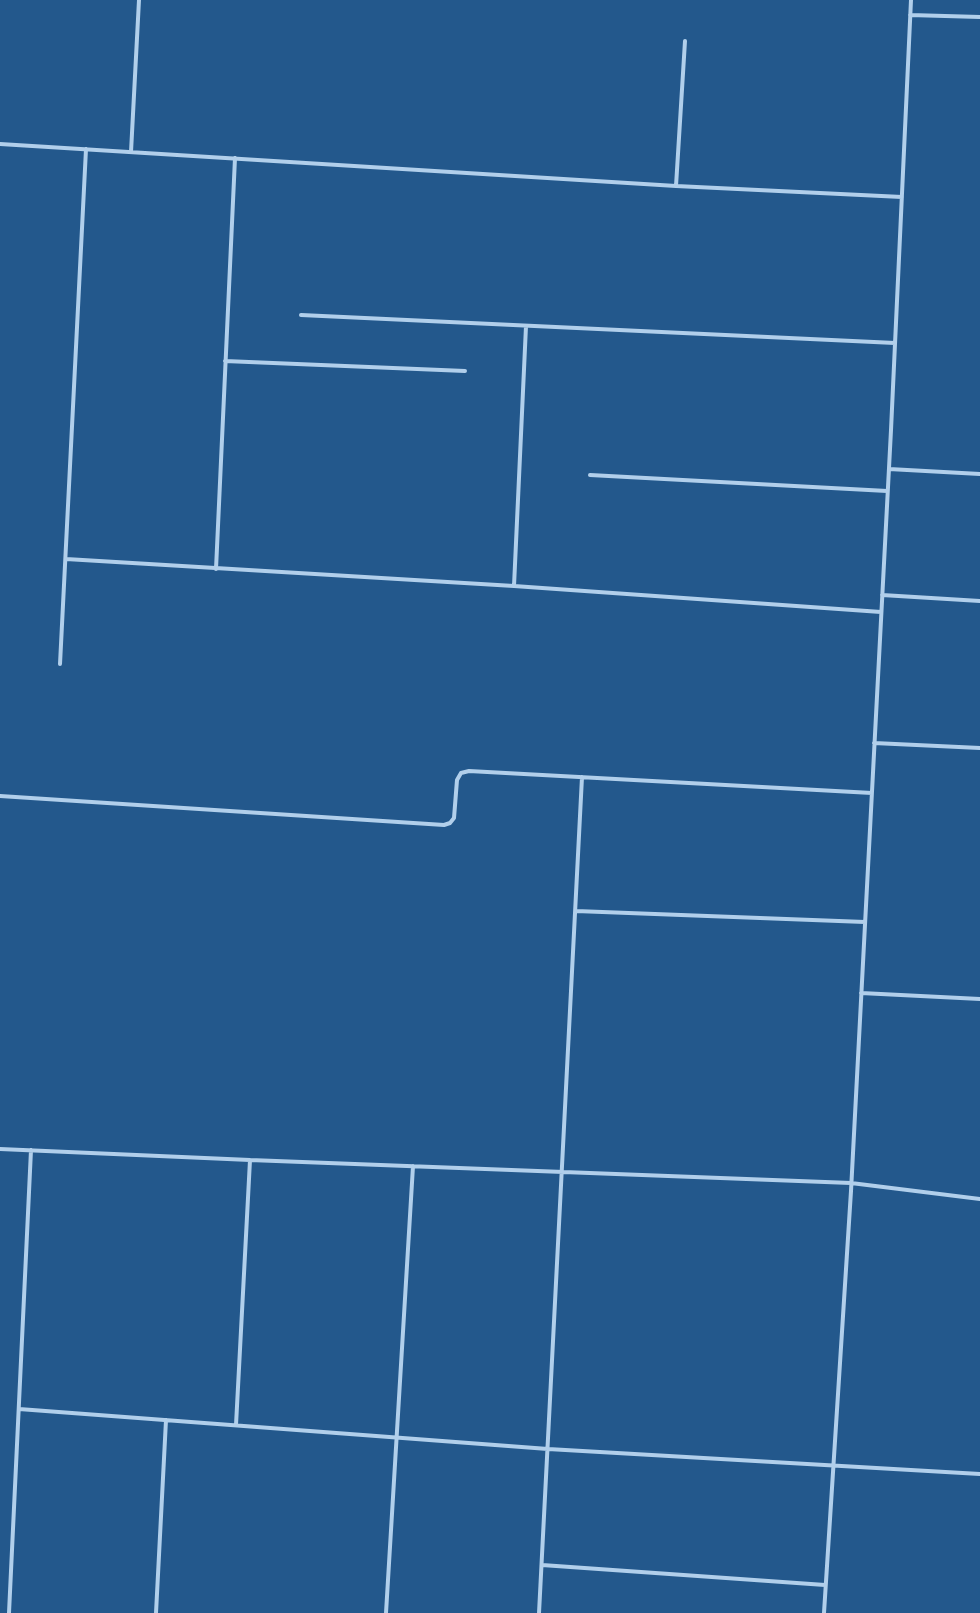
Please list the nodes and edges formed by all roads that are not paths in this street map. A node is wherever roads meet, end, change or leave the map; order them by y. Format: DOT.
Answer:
graph roads {
  1 [pos="139,0"];
  2 [pos="911,0"];
  3 [pos="910,15"];
  4 [pos="980,18"];
  5 [pos="685,41"];
  6 [pos="0,144"];
  7 [pos="86,149"];
  8 [pos="131,152"];
  9 [pos="235,158"];
  10 [pos="676,186"];
  11 [pos="902,197"];
  12 [pos="301,316"];
  13 [pos="526,326"];
  14 [pos="895,343"];
  15 [pos="225,361"];
  16 [pos="465,371"];
  17 [pos="888,469"];
  18 [pos="980,474"];
  19 [pos="590,475"];
  20 [pos="887,490"];
  21 [pos="66,559"];
  22 [pos="216,568"];
  23 [pos="514,586"];
  24 [pos="882,595"];
  25 [pos="980,601"];
  26 [pos="881,612"];
  27 [pos="60,664"];
  28 [pos="874,743"];
  29 [pos="980,748"];
  30 [pos="582,777"];
  31 [pos="872,793"];
  32 [pos="0,796"];
  33 [pos="576,912"];
  34 [pos="865,922"];
  35 [pos="861,993"];
  36 [pos="980,999"];
  37 [pos="0,1149"];
  38 [pos="31,1150"];
  39 [pos="250,1160"];
  40 [pos="413,1166"];
  41 [pos="562,1172"];
  42 [pos="851,1183"];
  43 [pos="980,1199"];
  44 [pos="19,1409"];
  45 [pos="166,1420"];
  46 [pos="236,1425"];
  47 [pos="398,1437"];
  48 [pos="548,1449"];
  49 [pos="833,1466"];
  50 [pos="980,1474"];
  51 [pos="542,1565"];
  52 [pos="826,1585"];
  53 [pos="9,1613"];
  54 [pos="156,1613"];
  55 [pos="386,1613"];
  56 [pos="539,1613"];
  57 [pos="824,1613"];
  1 -- 8 [label="street"];
  2 -- 3 [label="street"];
  3 -- 4 [label="street"];
  3 -- 11 [label="street"];
  5 -- 10 [label="street"];
  6 -- 7 [label="street"];
  7 -- 8 [label="street"];
  7 -- 21 [label="street"];
  8 -- 9 [label="street"];
  9 -- 10 [label="street"];
  9 -- 15 [label="street"];
  10 -- 11 [label="street"];
  11 -- 14 [label="street"];
  12 -- 13 [label="street"];
  13 -- 14 [label="street"];
  13 -- 23 [label="street"];
  14 -- 17 [label="street"];
  15 -- 16 [label="street"];
  15 -- 22 [label="street"];
  17 -- 18 [label="street"];
  17 -- 20 [label="street"];
  19 -- 20 [label="street"];
  20 -- 24 [label="street"];
  21 -- 22 [label="street"];
  21 -- 27 [label="street"];
  22 -- 23 [label="street"];
  23 -- 26 [label="street"];
  24 -- 25 [label="street"];
  24 -- 26 [label="street"];
  26 -- 28 [label="street"];
  28 -- 29 [label="street"];
  28 -- 31 [label="street"];
  30 -- 31 [label="street"];
  30 -- 32 [label="street"];
  30 -- 33 [label="street"];
  31 -- 34 [label="street"];
  33 -- 34 [label="street"];
  33 -- 41 [label="street"];
  34 -- 35 [label="street"];
  35 -- 36 [label="street"];
  35 -- 42 [label="street"];
  37 -- 38 [label="street"];
  38 -- 39 [label="street"];
  38 -- 44 [label="street"];
  39 -- 40 [label="street"];
  39 -- 46 [label="street"];
  40 -- 41 [label="street"];
  40 -- 47 [label="street"];
  41 -- 42 [label="street"];
  41 -- 48 [label="street"];
  42 -- 43 [label="street"];
  42 -- 49 [label="street"];
  44 -- 45 [label="street"];
  44 -- 53 [label="street"];
  45 -- 46 [label="street"];
  45 -- 54 [label="street"];
  46 -- 47 [label="street"];
  47 -- 48 [label="street"];
  47 -- 55 [label="street"];
  48 -- 49 [label="street"];
  48 -- 51 [label="street"];
  49 -- 50 [label="street"];
  49 -- 52 [label="street"];
  51 -- 52 [label="street"];
  51 -- 56 [label="street"];
  52 -- 57 [label="street"];
}
